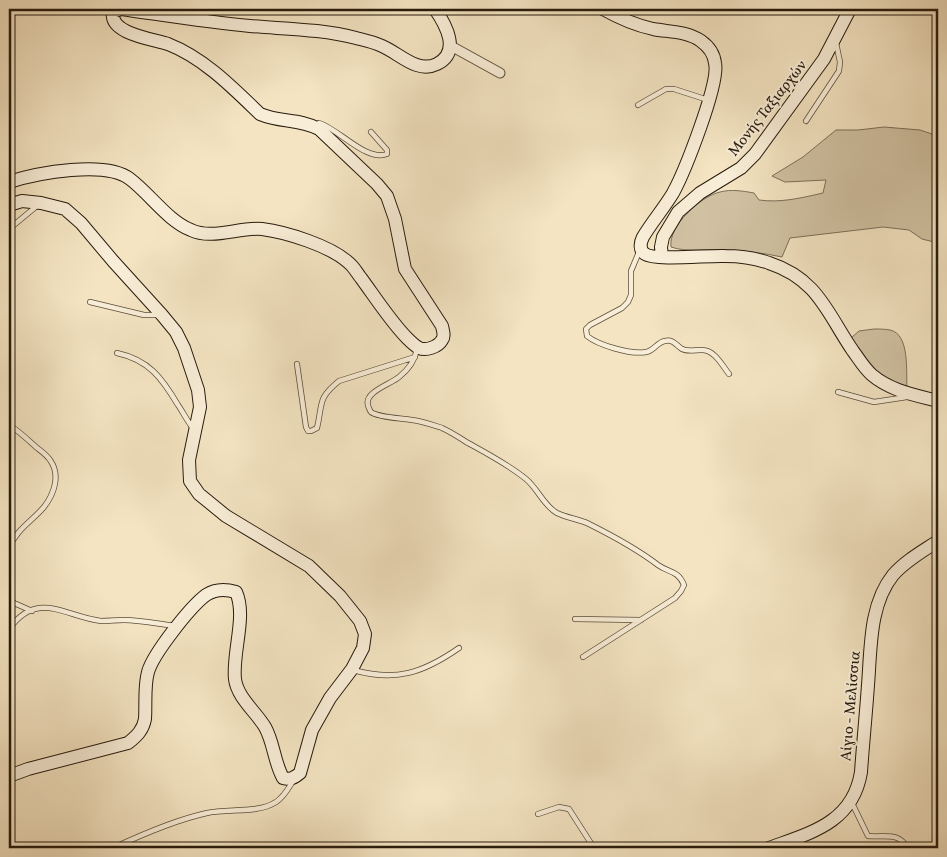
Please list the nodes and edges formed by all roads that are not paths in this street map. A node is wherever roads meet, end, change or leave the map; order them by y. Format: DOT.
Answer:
graph roads {
  1 [pos="435,9"];
  2 [pos="604,9"];
  3 [pos="850,9"];
  4 [pos="835,37"];
  5 [pos="451,46"];
  6 [pos="500,73"];
  7 [pos="709,100"];
  8 [pos="638,105"];
  9 [pos="806,121"];
  10 [pos="308,123"];
  11 [pos="371,132"];
  12 [pos="9,182"];
  13 [pos="41,203"];
  14 [pos="9,205"];
  15 [pos="9,229"];
  16 [pos="641,248"];
  17 [pos="662,257"];
  18 [pos="90,302"];
  19 [pos="162,315"];
  20 [pos="416,352"];
  21 [pos="117,353"];
  22 [pos="297,364"];
  23 [pos="729,374"];
  24 [pos="838,392"];
  25 [pos="916,395"];
  26 [pos="938,402"];
  27 [pos="9,426"];
  28 [pos="196,430"];
  29 [pos="938,541"];
  30 [pos="9,548"];
  31 [pos="9,597"];
  32 [pos="32,611"];
  33 [pos="575,619"];
  34 [pos="641,620"];
  35 [pos="178,626"];
  36 [pos="9,629"];
  37 [pos="459,648"];
  38 [pos="583,657"];
  39 [pos="352,669"];
  40 [pos="9,776"];
  41 [pos="295,778"];
  42 [pos="851,801"];
  43 [pos="538,814"];
  44 [pos="107,848"];
  45 [pos="594,848"];
  46 [pos="769,848"];
  47 [pos="907,848"];
  1 -- 5 [label="main road"];
  2 -- 7 [label="main road"];
  3 -- 4 [label="main road, Μονής Ταξιαρχών"];
  4 -- 9 [label="lane"];
  4 -- 17 [label="main road, Μονής Ταξιαρχών"];
  5 -- 6 [label="street"];
  5 -- 10 [label="main road"];
  7 -- 8 [label="lane"];
  7 -- 16 [label="main road"];
  10 -- 11 [label="lane"];
  10 -- 20 [label="main road"];
  12 -- 20 [label="main road"];
  13 -- 14 [label="main road"];
  13 -- 15 [label="lane"];
  13 -- 19 [label="main road"];
  16 -- 17 [label="main road"];
  16 -- 23 [label="lane"];
  17 -- 25 [label="main road"];
  18 -- 19 [label="lane"];
  19 -- 28 [label="main road"];
  20 -- 22 [label="lane"];
  20 -- 34 [label="lane"];
  21 -- 28 [label="lane"];
  24 -- 25 [label="lane"];
  25 -- 26 [label="main road"];
  27 -- 30 [label="lane"];
  28 -- 39 [label="main road"];
  29 -- 42 [label="main road, Αίγιο - Μελίσσια"];
  31 -- 32 [label="lane"];
  32 -- 35 [label="lane"];
  32 -- 36 [label="lane"];
  33 -- 34 [label="lane"];
  34 -- 38 [label="lane"];
  35 -- 40 [label="main road"];
  35 -- 41 [label="main road"];
  37 -- 39 [label="lane"];
  39 -- 41 [label="main road"];
  41 -- 44 [label="lane"];
  42 -- 46 [label="main road, Αίγιο - Μελίσσια"];
  42 -- 47 [label="lane"];
  43 -- 45 [label="lane"];
}
